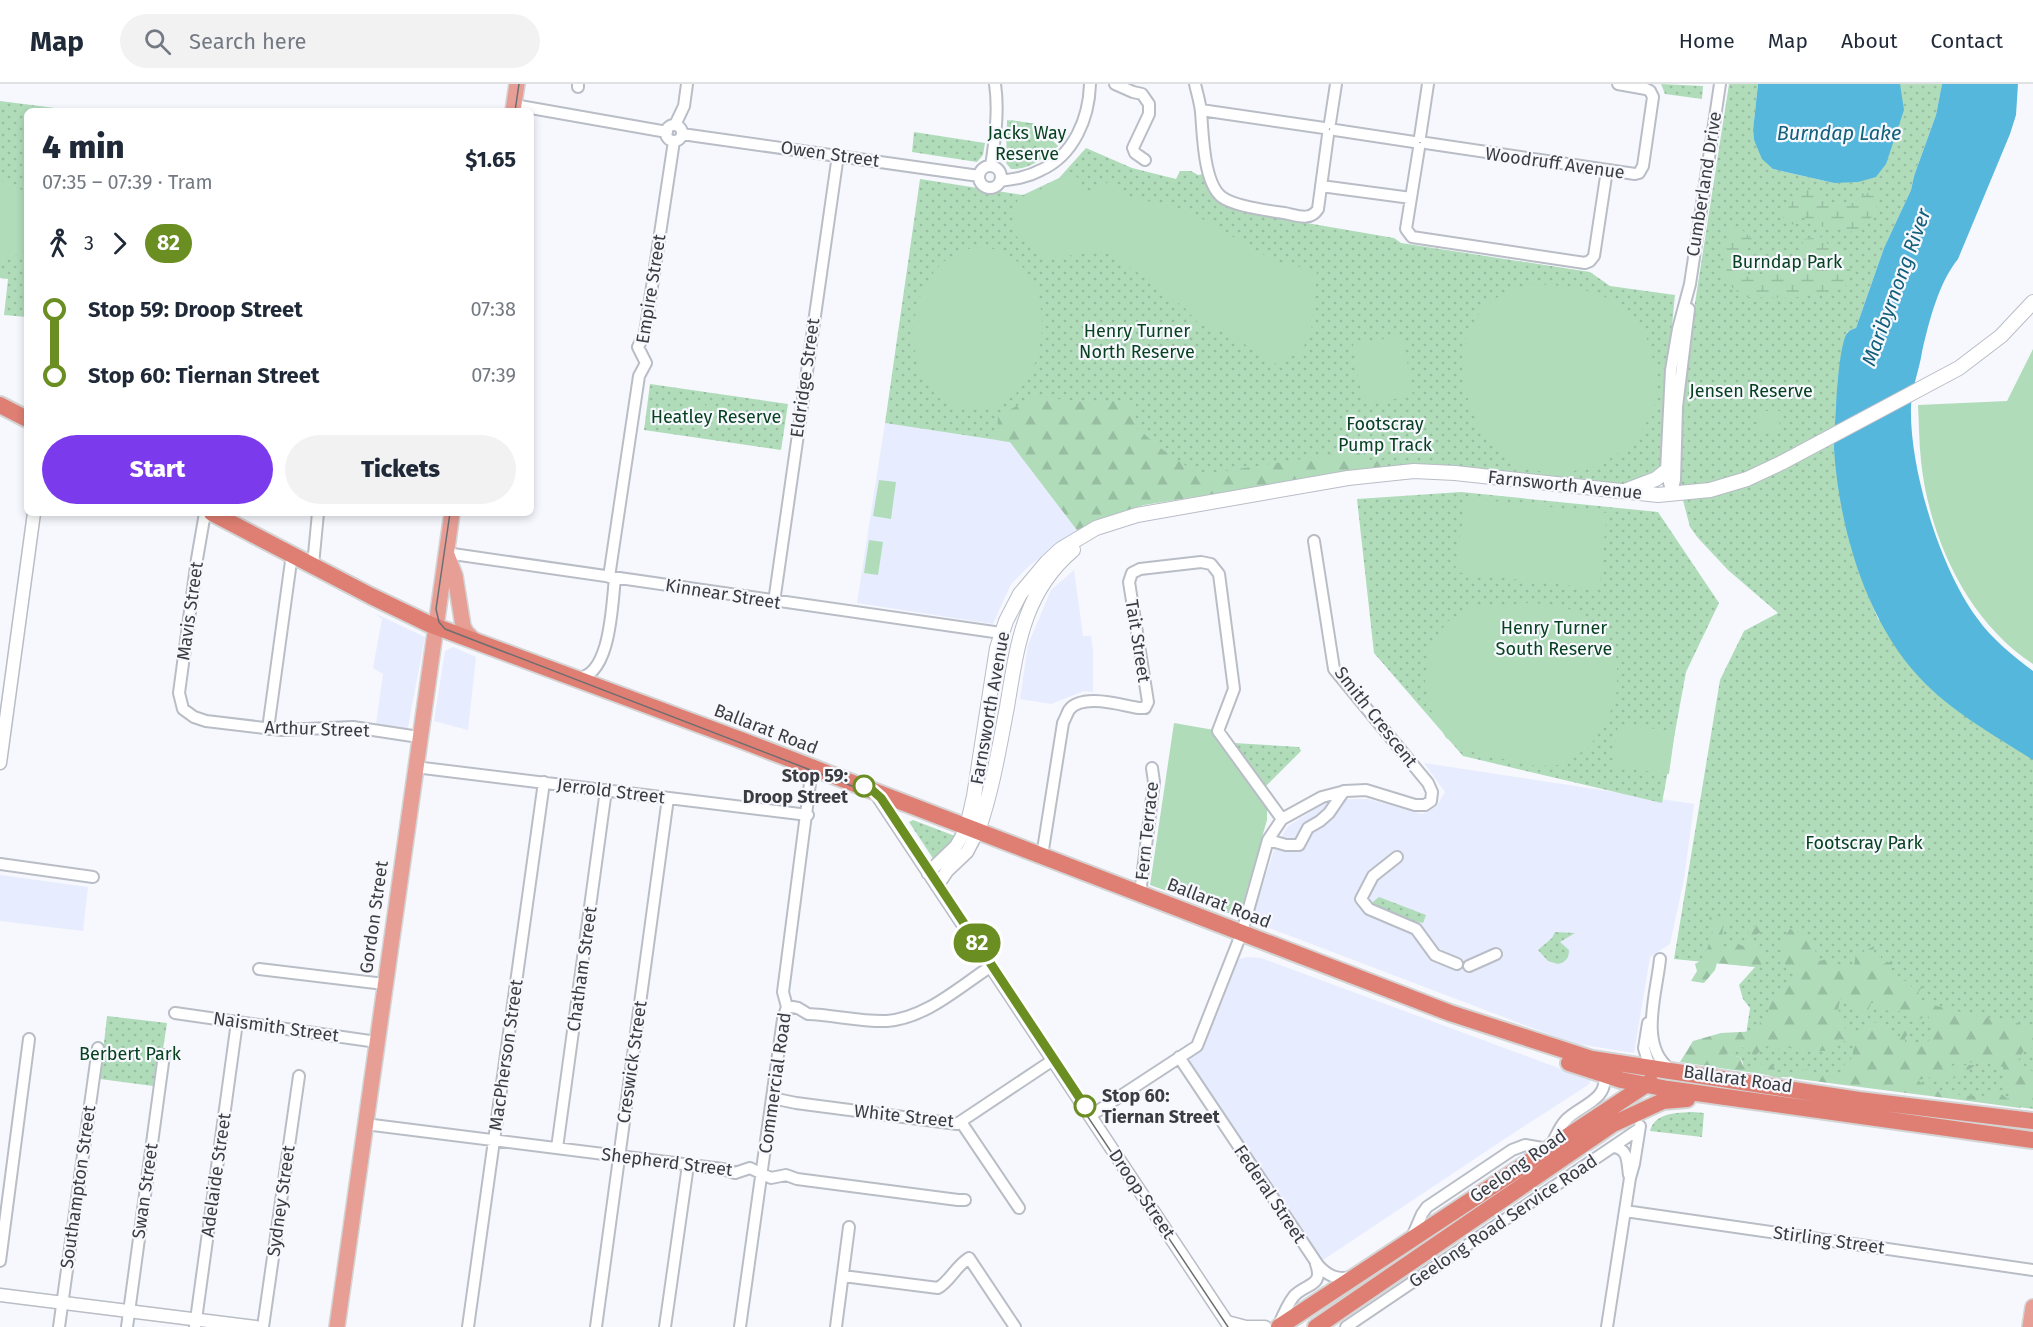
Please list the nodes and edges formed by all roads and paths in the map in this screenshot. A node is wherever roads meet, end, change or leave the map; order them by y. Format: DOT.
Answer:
graph roads {
  1 [pos="517,84"];
  2 [pos="687,84"];
  3 [pos="995,84"];
  4 [pos="1090,84"];
  5 [pos="1115,84"];
  6 [pos="1195,84"];
  7 [pos="1336,84"];
  8 [pos="1428,84"];
  9 [pos="1618,84"];
  10 [pos="1720,84"];
  11 [pos="1143,89"];
  12 [pos="513,108"];
  13 [pos="1201,110"];
  14 [pos="534,111"];
  15 [pos="1329,129"];
  16 [pos="674,133"];
  17 [pos="1420,143"];
  18 [pos="838,155"];
  19 [pos="1145,160"];
  20 [pos="991,166"];
  21 [pos="1607,170"];
  22 [pos="979,176"];
  23 [pos="1000,181"];
  24 [pos="1321,186"];
  25 [pos="1411,198"];
  26 [pos="1690,284"];
  27 [pos="2033,302"];
  28 [pos="0,405"];
  29 [pos="24,417"];
  30 [pos="1666,471"];
  31 [pos="1622,492"];
  32 [pos="1672,494"];
  33 [pos="1162,510"];
  34 [pos="34,516"];
  35 [pos="204,516"];
  36 [pos="318,516"];
  37 [pos="452,516"];
  38 [pos="232,518"];
  39 [pos="1314,540"];
  40 [pos="446,553"];
  41 [pos="292,554"];
  42 [pos="313,565"];
  43 [pos="612,577"];
  44 [pos="774,602"];
  45 [pos="436,626"];
  46 [pos="1001,633"];
  47 [pos="1019,636"];
  48 [pos="475,641"];
  49 [pos="596,668"];
  50 [pos="577,678"];
  51 [pos="601,687"];
  52 [pos="988,702"];
  53 [pos="1007,705"];
  54 [pos="183,709"];
  55 [pos="268,729"];
  56 [pos="419,737"];
  57 [pos="983,740"];
  58 [pos="1000,742"];
  59 [pos="0,763"];
  60 [pos="415,767"];
  61 [pos="812,768"];
  62 [pos="1152,768"];
  63 [pos="544,782"];
  64 [pos="606,790"];
  65 [pos="1344,791"];
  66 [pos="875,792"];
  67 [pos="668,798"];
  68 [pos="808,815"];
  69 [pos="1282,819"];
  70 [pos="972,829"];
  71 [pos="1268,840"];
  72 [pos="1042,856"];
  73 [pos="1397,857"];
  74 [pos="0,864"];
  75 [pos="928,873"];
  76 [pos="93,877"];
  77 [pos="937,886"];
  78 [pos="1140,894"];
  79 [pos="1242,932"];
  80 [pos="1496,954"];
  81 [pos="1660,959"];
  82 [pos="1457,964"];
  83 [pos="1469,966"];
  84 [pos="990,967"];
  85 [pos="259,969"];
  86 [pos="384,984"];
  87 [pos="787,1006"];
  88 [pos="1653,1012"];
  89 [pos="175,1013"];
  90 [pos="1450,1013"];
  91 [pos="237,1022"];
  92 [pos="29,1039"];
  93 [pos="377,1042"];
  94 [pos="98,1047"];
  95 [pos="164,1055"];
  96 [pos="1179,1057"];
  97 [pos="1053,1060"];
  98 [pos="1681,1073"];
  99 [pos="1604,1075"];
  100 [pos="298,1076"];
  101 [pos="1655,1080"];
  102 [pos="772,1098"];
  103 [pos="1763,1101"];
  104 [pos="1649,1107"];
  105 [pos="1957,1112"];
  106 [pos="1090,1116"];
  107 [pos="2033,1121"];
  108 [pos="962,1122"];
  109 [pos="365,1124"];
  110 [pos="1639,1129"];
  111 [pos="1955,1129"];
  112 [pos="494,1140"];
  113 [pos="2033,1140"];
  114 [pos="1614,1147"];
  115 [pos="557,1148"];
  116 [pos="1549,1149"];
  117 [pos="620,1156"];
  118 [pos="688,1165"];
  119 [pos="1548,1170"];
  120 [pos="762,1174"];
  121 [pos="1630,1178"];
  122 [pos="1558,1184"];
  123 [pos="965,1200"];
  124 [pos="1019,1208"];
  125 [pos="1625,1211"];
  126 [pos="849,1227"];
  127 [pos="0,1262"];
  128 [pos="1316,1263"];
  129 [pos="2033,1270"];
  130 [pos="843,1276"];
  131 [pos="1356,1276"];
  132 [pos="0,1295"];
  133 [pos="0,1302"];
  134 [pos="62,1306"];
  135 [pos="2033,1307"];
  136 [pos="128,1319"];
  137 [pos="1228,1324"];
  138 [pos="195,1325"];
  139 [pos="59,1327"];
  140 [pos="256,1327"];
  141 [pos="263,1327"];
  142 [pos="337,1327"];
  143 [pos="468,1327"];
  144 [pos="596,1327"];
  145 [pos="665,1327"];
  146 [pos="740,1327"];
  147 [pos="836,1327"];
  148 [pos="1015,1327"];
  149 [pos="1247,1327"];
  150 [pos="1265,1327"];
  151 [pos="1278,1327"];
  152 [pos="1316,1327"];
  153 [pos="1346,1327"];
  154 [pos="1607,1327"];
  155 [pos="2030,1327"];
  1 -- 12 [label="main road"];
  2 -- 16 [label="street"];
  3 -- 20 [label="street"];
  4 -- 23 [label="street"];
  5 -- 11 [label="street"];
  6 -- 13 [label="street"];
  7 -- 15 [label="street"];
  8 -- 17 [label="street"];
  9 -- 21 [label="street, Woodruff Avenue"];
  10 -- 26 [label="street, Cumberland Drive"];
  11 -- 19 [label="street"];
  13 -- 15 [label="street, Woodruff Avenue"];
  13 -- 24 [label="street"];
  14 -- 16 [label="street, Owen Street"];
  15 -- 17 [label="street, Woodruff Avenue"];
  15 -- 24 [label="street"];
  16 -- 18 [label="street, Owen Street"];
  16 -- 43 [label="street, Empire Street"];
  17 -- 21 [label="street, Woodruff Avenue"];
  17 -- 25 [label="street"];
  18 -- 22 [label="street, Owen Street"];
  18 -- 44 [label="street, Eldridge Street"];
  20 -- 22 [label="street"];
  20 -- 23 [label="street"];
  21 -- 25 [label="street"];
  22 -- 23 [label="street"];
  24 -- 25 [label="street"];
  26 -- 30 [label="street, Cumberland Drive"];
  26 -- 32 [label="street, Cumberland Drive"];
  27 -- 32 [label="main road, Farnsworth Avenue"];
  28 -- 29 [label="highway"];
  30 -- 31 [label="main road"];
  30 -- 32 [label="street, Cumberland Drive"];
  31 -- 32 [label="main road, Farnsworth Avenue"];
  31 -- 33 [label="main road, Farnsworth Avenue"];
  33 -- 46 [label="main road, Farnsworth Avenue"];
  33 -- 47 [label="main road, Farnsworth Avenue"];
  34 -- 59 [label="street"];
  35 -- 54 [label="street, Mavis Street"];
  36 -- 42 [label="street"];
  37 -- 40 [label="main road, Gordon Street"];
  38 -- 41 [label="highway, Ballarat Road"];
  39 -- 65 [label="street, Smith Crescent"];
  40 -- 43 [label="street, Kinnear Street"];
  40 -- 45 [label="main road, Gordon Street"];
  40 -- 48 [label="main road"];
  41 -- 42 [label="highway, Ballarat Road"];
  41 -- 55 [label="street"];
  42 -- 45 [label="highway, Ballarat Road"];
  43 -- 44 [label="street, Kinnear Street"];
  43 -- 49 [label="street"];
  44 -- 46 [label="street, Kinnear Street"];
  45 -- 48 [label="highway, Ballarat Road"];
  45 -- 56 [label="main road, Gordon Street"];
  46 -- 47 [label="main road"];
  46 -- 52 [label="main road, Farnsworth Avenue"];
  47 -- 53 [label="main road, Farnsworth Avenue"];
  48 -- 50 [label="highway, Ballarat Road"];
  49 -- 50 [label="street"];
  49 -- 51 [label="street"];
  50 -- 51 [label="highway, Ballarat Road"];
  51 -- 61 [label="highway, Ballarat Road"];
  52 -- 53 [label="main road"];
  52 -- 57 [label="main road, Farnsworth Avenue"];
  53 -- 58 [label="main road, Farnsworth Avenue"];
  54 -- 55 [label="street, Arthur Street"];
  55 -- 56 [label="street, Arthur Street"];
  56 -- 60 [label="main road, Gordon Street"];
  57 -- 58 [label="main road"];
  57 -- 70 [label="main road, Farnsworth Avenue"];
  58 -- 70 [label="main road, Farnsworth Avenue"];
  60 -- 63 [label="street, Jerrold Street"];
  60 -- 86 [label="main road, Gordon Street"];
  61 -- 66 [label="highway, Ballarat Road"];
  61 -- 68 [label="street, Commercial Road"];
  62 -- 78 [label="street, Fern Terrace"];
  63 -- 64 [label="street, Jerrold Street"];
  63 -- 112 [label="street, MacPherson Street"];
  64 -- 67 [label="street, Jerrold Street"];
  64 -- 115 [label="street, Chatham Street"];
  65 -- 69 [label="street"];
  65 -- 71 [label="street"];
  66 -- 70 [label="highway, Ballarat Road"];
  66 -- 75 [label="street, Droop Street"];
  67 -- 68 [label="street, Jerrold Street"];
  67 -- 117 [label="street, Creswick Street"];
  68 -- 87 [label="street, Commercial Road"];
  69 -- 71 [label="street"];
  69 -- 72 [label="street, Tait Street"];
  70 -- 72 [label="highway, Ballarat Road"];
  70 -- 75 [label="street, Farnsworth Avenue"];
  70 -- 77 [label="street, Farnsworth Avenue"];
  71 -- 79 [label="street"];
  72 -- 78 [label="highway, Ballarat Road"];
  73 -- 82 [label="street"];
  74 -- 76 [label="street"];
  75 -- 77 [label="street, Droop Street"];
  77 -- 84 [label="street, Droop Street"];
  78 -- 79 [label="highway, Ballarat Road"];
  79 -- 90 [label="highway, Ballarat Road"];
  79 -- 96 [label="street"];
  80 -- 83 [label="street"];
  81 -- 88 [label="street"];
  84 -- 87 [label="street"];
  84 -- 97 [label="street, Droop Street"];
  85 -- 86 [label="street"];
  86 -- 93 [label="main road, Gordon Street"];
  87 -- 102 [label="street, Commercial Road"];
  88 -- 98 [label="street"];
  88 -- 101 [label="street"];
  89 -- 91 [label="street, Naismith Street"];
  90 -- 99 [label="highway, Ballarat Road"];
  90 -- 101 [label="highway, Ballarat Road"];
  91 -- 93 [label="street, Naismith Street"];
  91 -- 138 [label="street, Adelaide Street"];
  92 -- 127 [label="street"];
  93 -- 109 [label="main road, Gordon Street"];
  94 -- 134 [label="street, Southampton Street"];
  95 -- 136 [label="street, Swan Street"];
  96 -- 106 [label="street"];
  96 -- 128 [label="street, Federal Street"];
  97 -- 106 [label="street, Droop Street"];
  97 -- 108 [label="street, White Street"];
  98 -- 101 [label="highway, Geelong Road"];
  98 -- 105 [label="highway, Ballarat Road"];
  99 -- 101 [label="highway, Ballarat Road"];
  99 -- 116 [label="street, Geelong Road Service Road"];
  100 -- 141 [label="street, Sydney Street"];
  101 -- 103 [label="highway, Ballarat Road"];
  101 -- 116 [label="highway, Geelong Road"];
  102 -- 108 [label="street, White Street"];
  102 -- 120 [label="street, Commercial Road"];
  103 -- 104 [label="highway, Geelong Road"];
  103 -- 111 [label="highway, Ballarat Road"];
  104 -- 110 [label="street, Geelong Road Service Road"];
  104 -- 119 [label="highway, Geelong Road"];
  105 -- 107 [label="highway, Ballarat Road"];
  105 -- 111 [label="highway"];
  106 -- 137 [label="street, Droop Street"];
  108 -- 124 [label="street"];
  109 -- 112 [label="street, Shepherd Street"];
  109 -- 142 [label="main road, Gordon Street"];
  110 -- 114 [label="street, Geelong Road Service Road"];
  110 -- 121 [label="street"];
  111 -- 113 [label="highway, Ballarat Road"];
  112 -- 115 [label="street, Shepherd Street"];
  112 -- 143 [label="street, MacPherson Street"];
  114 -- 121 [label="street"];
  114 -- 122 [label="street, Geelong Road Service Road"];
  115 -- 117 [label="street, Shepherd Street"];
  116 -- 131 [label="highway, Geelong Road"];
  117 -- 118 [label="street, Shepherd Street"];
  117 -- 144 [label="street, Creswick Street"];
  118 -- 120 [label="street, Shepherd Street"];
  118 -- 145 [label="street"];
  119 -- 122 [label="street"];
  119 -- 152 [label="highway, Geelong Road"];
  120 -- 123 [label="street, Shepherd Street"];
  120 -- 146 [label="street, Commercial Road"];
  121 -- 125 [label="street"];
  122 -- 153 [label="street, Geelong Road Service Road"];
  125 -- 129 [label="street, Stirling Street"];
  125 -- 154 [label="street"];
  126 -- 130 [label="street"];
  128 -- 131 [label="street, Federal Street"];
  128 -- 151 [label="street"];
  130 -- 147 [label="street"];
  130 -- 148 [label="street"];
  131 -- 151 [label="highway, Geelong Road"];
  132 -- 134 [label="street"];
  133 -- 134 [label="street"];
  134 -- 136 [label="street"];
  134 -- 139 [label="street, Southampton Street"];
  135 -- 155 [label="main road"];
  136 -- 138 [label="street"];
  137 -- 149 [label="street"];
  138 -- 140 [label="street"];
  149 -- 150 [label="street"];
}
